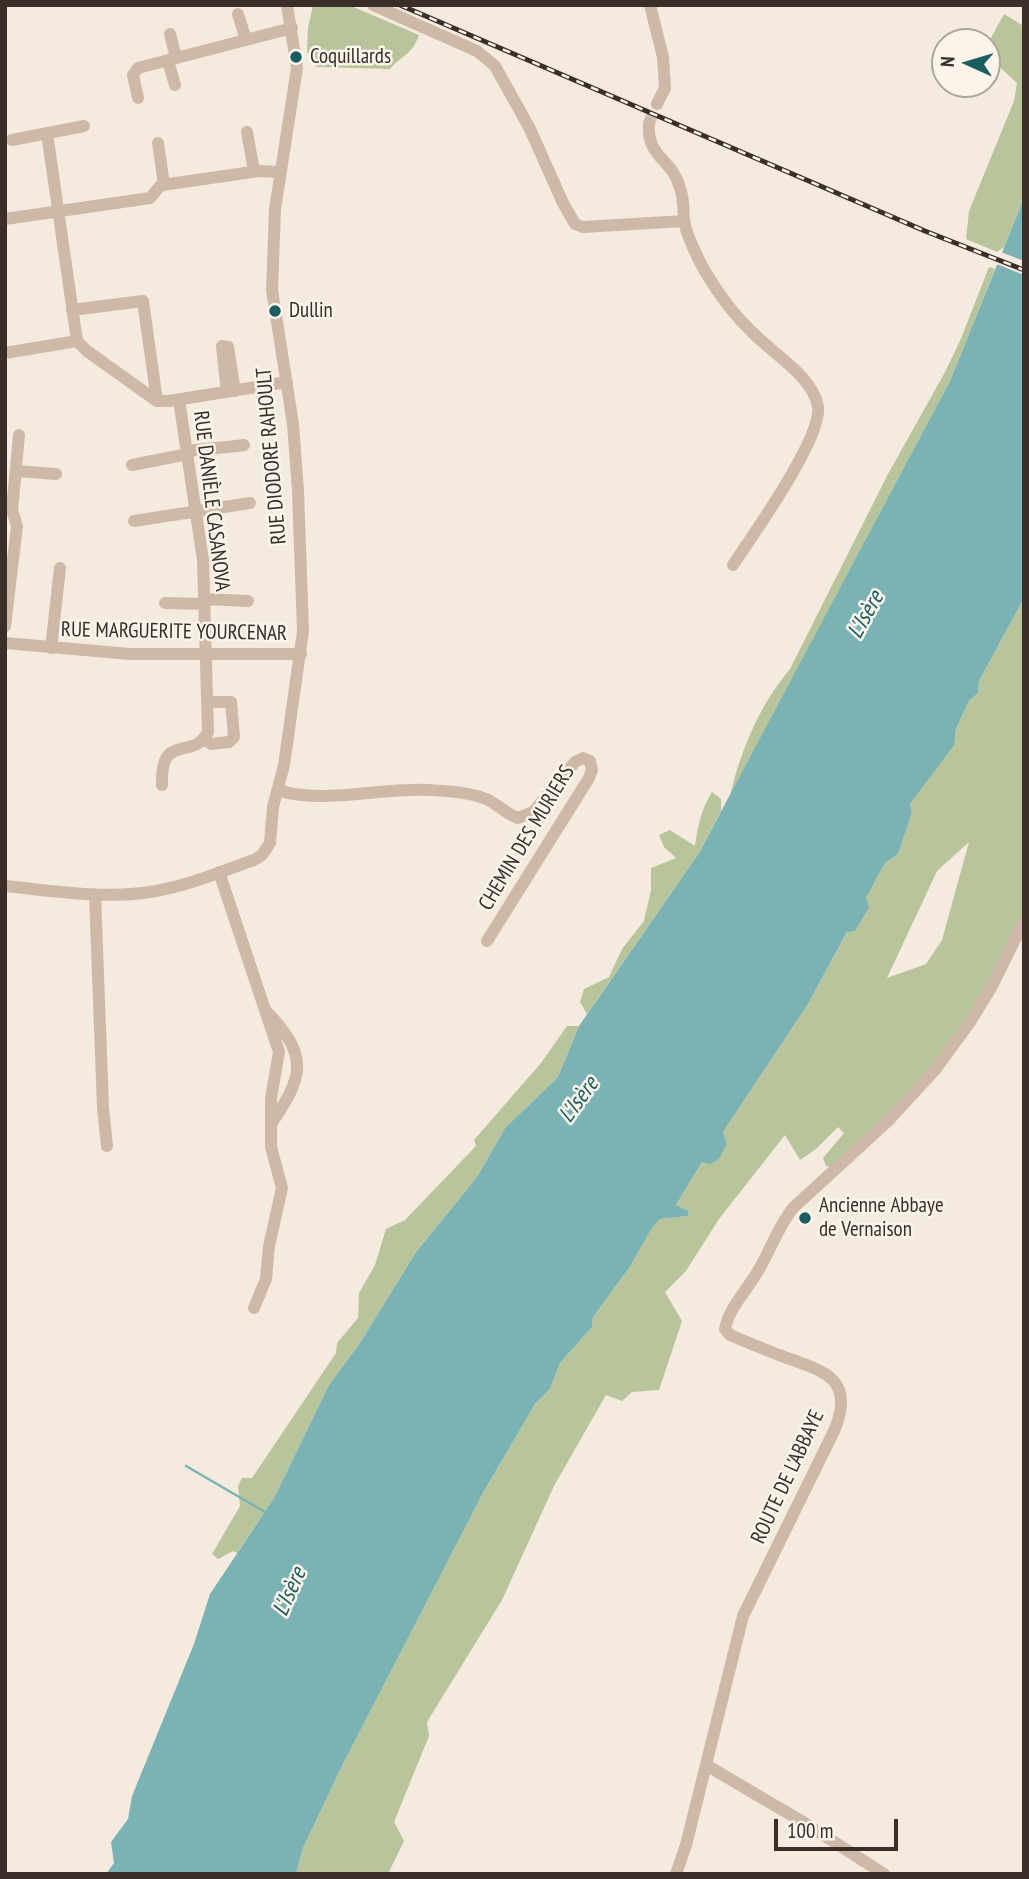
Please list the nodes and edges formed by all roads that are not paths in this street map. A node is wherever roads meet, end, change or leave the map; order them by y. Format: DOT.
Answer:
graph roads {
  1 [pos="287,5"];
  2 [pos="373,5"];
  3 [pos="650,5"];
  4 [pos="238,14"];
  5 [pos="292,28"];
  6 [pos="170,34"];
  7 [pos="246,40"];
  8 [pos="172,60"];
  9 [pos="175,85"];
  10 [pos="138,98"];
  11 [pos="657,104"];
  12 [pos="649,123"];
  13 [pos="84,126"];
  14 [pos="247,132"];
  15 [pos="47,133"];
  16 [pos="12,141"];
  17 [pos="158,144"];
  18 [pos="254,171"];
  19 [pos="280,172"];
  20 [pos="164,185"];
  21 [pos="59,212"];
  22 [pos="5,219"];
  23 [pos="684,221"];
  24 [pos="72,310"];
  25 [pos="77,341"];
  26 [pos="5,353"];
  27 [pos="288,382"];
  28 [pos="179,400"];
  29 [pos="157,401"];
  30 [pos="19,435"];
  31 [pos="244,445"];
  32 [pos="188,453"];
  33 [pos="132,465"];
  34 [pos="16,471"];
  35 [pos="56,474"];
  36 [pos="250,503"];
  37 [pos="197,512"];
  38 [pos="134,521"];
  39 [pos="733,565"];
  40 [pos="60,568"];
  41 [pos="248,601"];
  42 [pos="205,602"];
  43 [pos="165,603"];
  44 [pos="5,626"];
  45 [pos="5,643"];
  46 [pos="51,648"];
  47 [pos="205,653"];
  48 [pos="301,654"];
  49 [pos="207,702"];
  50 [pos="205,739"];
  51 [pos="162,785"];
  52 [pos="278,790"];
  53 [pos="219,872"];
  54 [pos="5,886"];
  55 [pos="95,894"];
  56 [pos="1024,921"];
  57 [pos="487,941"];
  58 [pos="264,1009"];
  59 [pos="271,1124"];
  60 [pos="107,1146"];
  61 [pos="254,1308"];
  62 [pos="706,1765"];
  63 [pos="676,1874"];
  64 [pos="884,1874"];
  1 -- 5 [label="street, RUE DIODORE RAHOULT"];
  2 -- 23 [label="street"];
  3 -- 11 [label="street"];
  4 -- 7 [label="street"];
  5 -- 7 [label="street"];
  5 -- 19 [label="street, RUE DIODORE RAHOULT"];
  6 -- 8 [label="street"];
  7 -- 8 [label="street"];
  8 -- 9 [label="street"];
  8 -- 10 [label="street"];
  12 -- 23 [label="street"];
  13 -- 15 [label="street"];
  14 -- 18 [label="street"];
  15 -- 16 [label="street"];
  15 -- 21 [label="street"];
  17 -- 20 [label="street"];
  18 -- 19 [label="street"];
  18 -- 20 [label="street"];
  19 -- 27 [label="street, RUE DIODORE RAHOULT"];
  20 -- 21 [label="street"];
  21 -- 22 [label="street"];
  21 -- 24 [label="street"];
  23 -- 39 [label="street"];
  24 -- 25 [label="street"];
  24 -- 29 [label="street"];
  25 -- 26 [label="street"];
  25 -- 29 [label="street"];
  27 -- 28 [label="street"];
  27 -- 48 [label="street, RUE DIODORE RAHOULT"];
  28 -- 29 [label="street, RUE DANIÈLE CASANOVA"];
  28 -- 32 [label="street, RUE DANIÈLE CASANOVA"];
  30 -- 34 [label="street"];
  31 -- 32 [label="street"];
  32 -- 33 [label="street"];
  32 -- 37 [label="street, RUE DANIÈLE CASANOVA"];
  34 -- 35 [label="street"];
  34 -- 44 [label="street"];
  36 -- 37 [label="street"];
  37 -- 38 [label="street"];
  37 -- 42 [label="street, RUE DANIÈLE CASANOVA"];
  40 -- 46 [label="street"];
  41 -- 42 [label="street"];
  42 -- 43 [label="street"];
  42 -- 47 [label="street, RUE DANIÈLE CASANOVA"];
  45 -- 46 [label="street, RUE MARGUERITE YOURCENAR"];
  46 -- 47 [label="street, RUE MARGUERITE YOURCENAR"];
  47 -- 48 [label="street, RUE MARGUERITE YOURCENAR"];
  47 -- 49 [label="street, RUE DANIÈLE CASANOVA"];
  48 -- 52 [label="street, RUE DIODORE RAHOULT"];
  49 -- 50 [label="street, RUE DANIÈLE CASANOVA"];
  49 -- 50 [label="street"];
  50 -- 51 [label="street"];
  52 -- 53 [label="street, RUE DIODORE RAHOULT"];
  52 -- 57 [label="street, CHEMIN DES MURIERS"];
  53 -- 55 [label="street"];
  53 -- 58 [label="street"];
  54 -- 55 [label="street"];
  55 -- 60 [label="street"];
  56 -- 62 [label="street, ROUTE DE L'ABBAYE"];
  58 -- 59 [label="street"];
  58 -- 59 [label="street"];
  59 -- 61 [label="street"];
  62 -- 63 [label="street, ROUTE DE L'ABBAYE"];
  62 -- 64 [label="street"];
}
